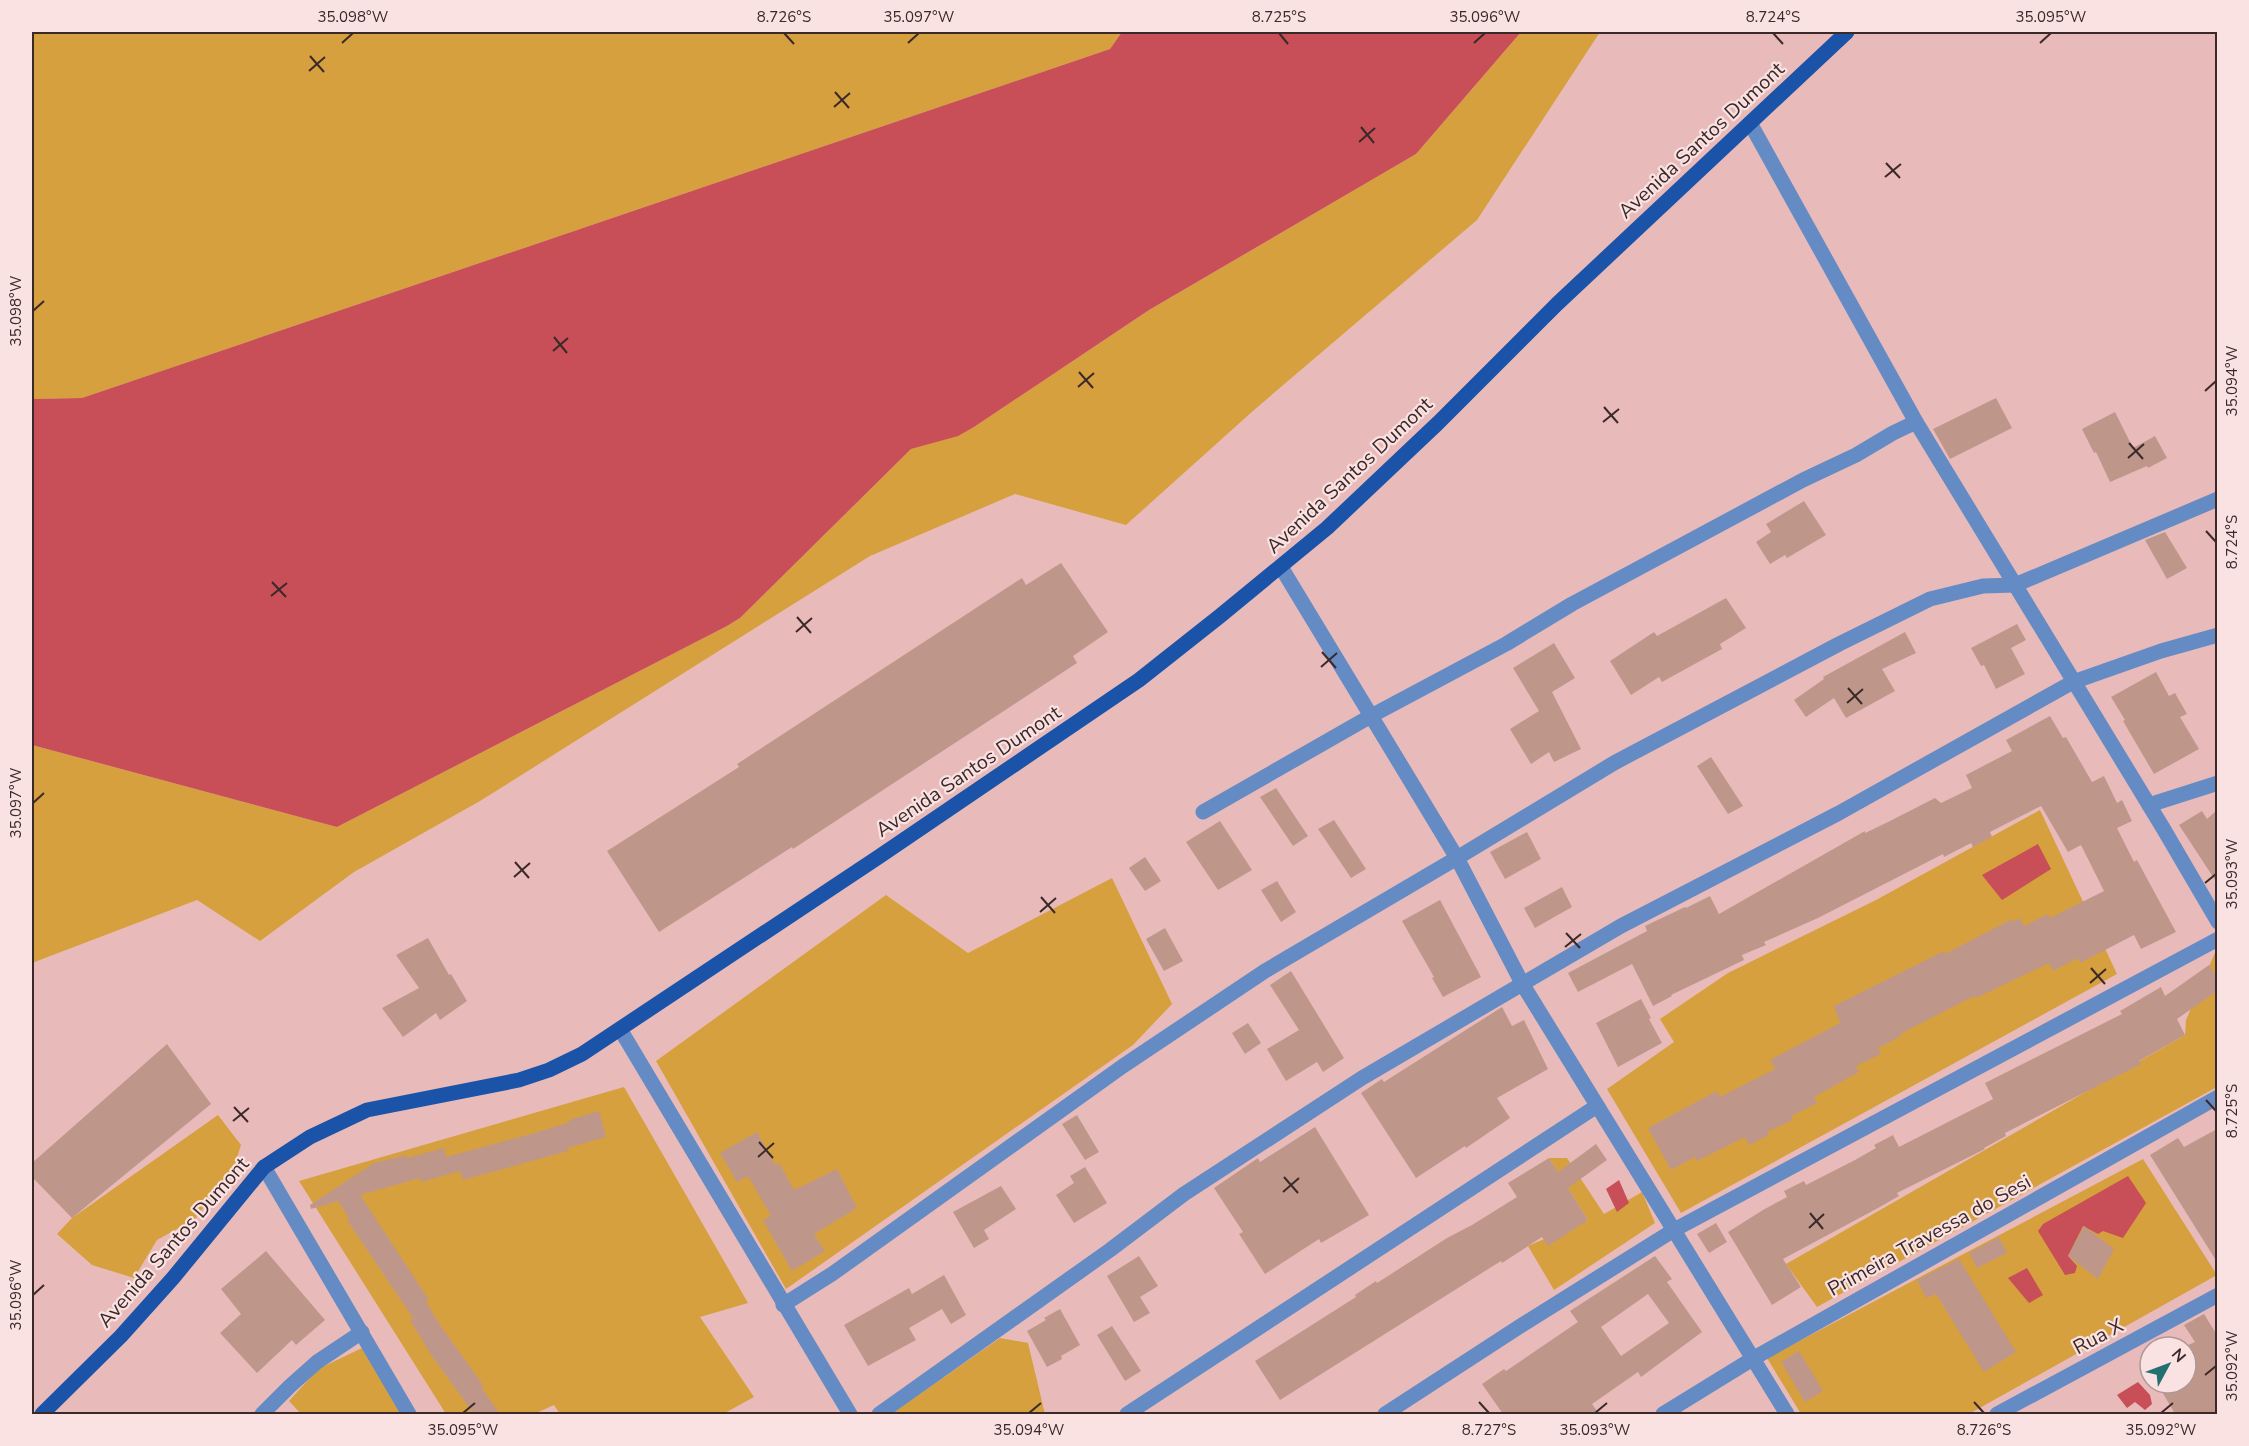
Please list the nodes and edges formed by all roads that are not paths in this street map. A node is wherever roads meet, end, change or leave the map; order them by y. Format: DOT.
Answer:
graph roads {
  1 [pos="1847,32"];
  2 [pos="1750,123"];
  3 [pos="1916,422"];
  4 [pos="2217,499"];
  5 [pos="1281,567"];
  6 [pos="2015,585"];
  7 [pos="2217,634"];
  8 [pos="2073,682"];
  9 [pos="1371,716"];
  10 [pos="2217,783"];
  11 [pos="2149,805"];
  12 [pos="1203,812"];
  13 [pos="1457,858"];
  14 [pos="2217,922"];
  15 [pos="2217,939"];
  16 [pos="1523,985"];
  17 [pos="620,1029"];
  18 [pos="2217,1097"];
  19 [pos="1597,1106"];
  20 [pos="264,1167"];
  21 [pos="1674,1230"];
  22 [pos="2217,1295"];
  23 [pos="783,1305"];
  24 [pos="362,1332"];
  25 [pos="1754,1358"];
  26 [pos="42,1414"];
  27 [pos="262,1414"];
  28 [pos="409,1414"];
  29 [pos="850,1414"];
  30 [pos="879,1414"];
  31 [pos="1127,1414"];
  32 [pos="1385,1414"];
  33 [pos="1664,1414"];
  34 [pos="1786,1414"];
  35 [pos="1997,1414"];
  1 -- 2 [label="main road, Avenida Santos Dumont"];
  2 -- 3 [label="street"];
  2 -- 5 [label="main road, Avenida Santos Dumont"];
  3 -- 6 [label="street"];
  3 -- 9 [label="street"];
  4 -- 6 [label="street"];
  5 -- 9 [label="street"];
  5 -- 17 [label="main road, Avenida Santos Dumont"];
  6 -- 8 [label="street"];
  6 -- 13 [label="street"];
  7 -- 8 [label="street"];
  8 -- 11 [label="street"];
  8 -- 16 [label="street"];
  9 -- 12 [label="street"];
  9 -- 13 [label="street"];
  10 -- 11 [label="street"];
  11 -- 14 [label="street"];
  13 -- 16 [label="street"];
  13 -- 23 [label="street"];
  15 -- 21 [label="street"];
  16 -- 19 [label="street"];
  16 -- 30 [label="street"];
  17 -- 20 [label="main road, Avenida Santos Dumont"];
  17 -- 23 [label="street"];
  18 -- 25 [label="street, Primeira Travessa do Sesi"];
  19 -- 21 [label="street"];
  19 -- 31 [label="street"];
  20 -- 24 [label="street"];
  20 -- 26 [label="main road, Avenida Santos Dumont"];
  21 -- 25 [label="street"];
  21 -- 32 [label="street"];
  22 -- 35 [label="street, Rua X"];
  23 -- 29 [label="street"];
  24 -- 27 [label="street"];
  24 -- 28 [label="street"];
  25 -- 33 [label="street, Primeira Travessa do Sesi"];
  25 -- 34 [label="street"];
}
